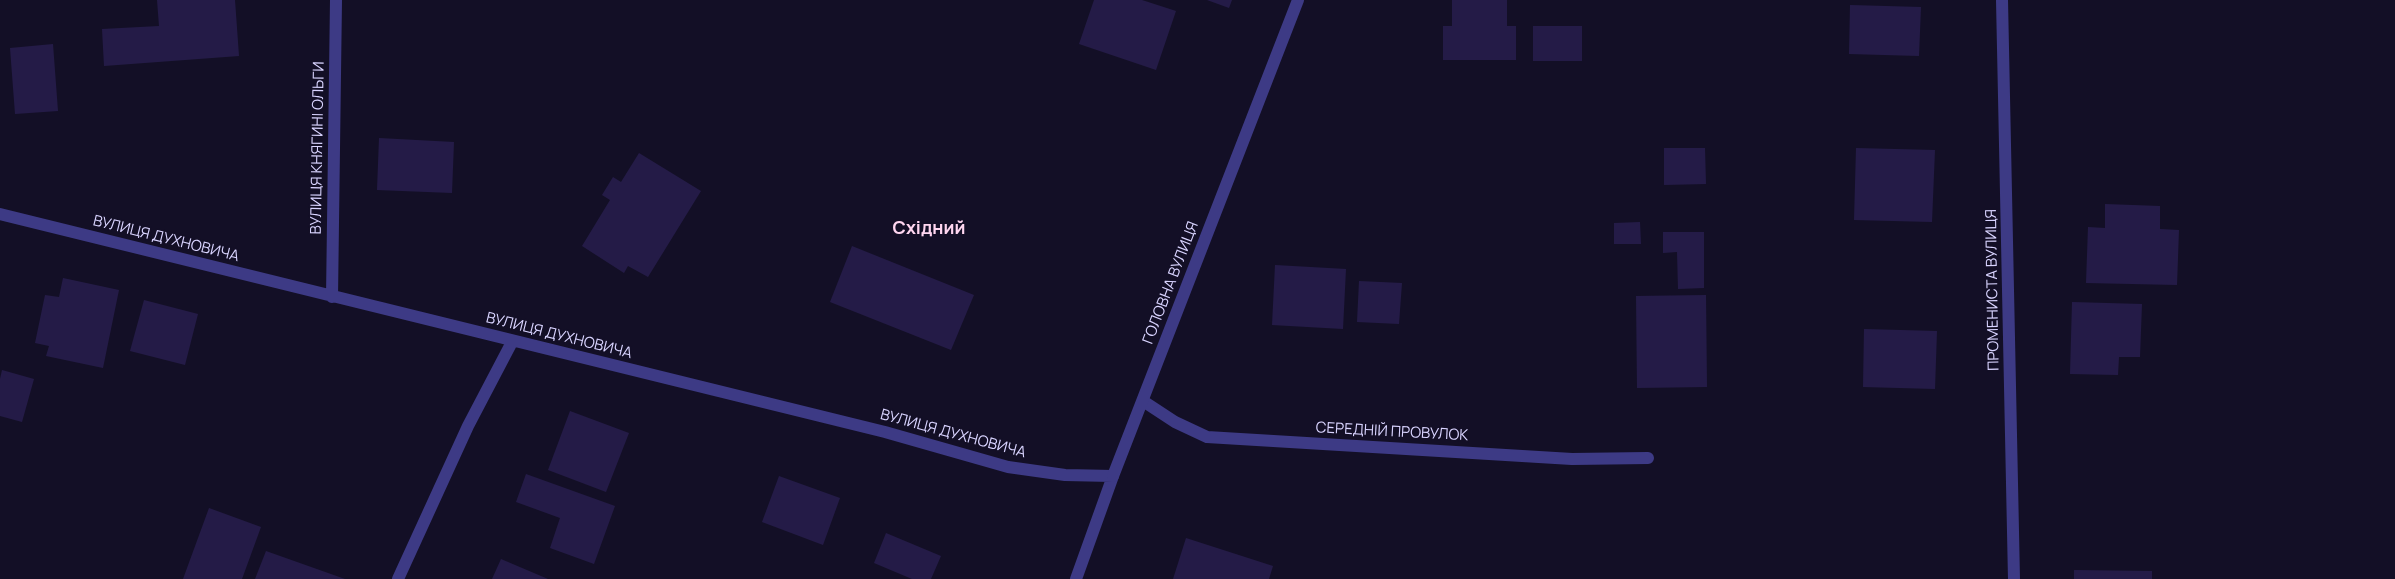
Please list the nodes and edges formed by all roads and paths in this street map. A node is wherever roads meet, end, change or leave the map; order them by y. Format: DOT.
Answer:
graph roads {
  1 [pos="336,0"];
  2 [pos="1298,0"];
  3 [pos="2002,0"];
  4 [pos="0,214"];
  5 [pos="332,297"];
  6 [pos="512,342"];
  7 [pos="1143,401"];
  8 [pos="1648,458"];
  9 [pos="1113,476"];
  10 [pos="398,579"];
  11 [pos="1076,579"];
  12 [pos="2014,579"];
  1 -- 5 [label="street, ВУЛИЦЯ КНЯГИНІ ОЛЬГИ"];
  2 -- 7 [label="street, ГОЛОВНА ВУЛИЦЯ"];
  3 -- 12 [label="street, ПРОМЕНИСТА ВУЛИЦЯ"];
  4 -- 5 [label="street, ВУЛИЦЯ ДУХНОВИЧА"];
  5 -- 6 [label="street, ВУЛИЦЯ ДУХНОВИЧА"];
  6 -- 9 [label="street, ВУЛИЦЯ ДУХНОВИЧА"];
  6 -- 10 [label="street"];
  7 -- 8 [label="street, СЕРЕДНІЙ ПРОВУЛОК"];
  7 -- 9 [label="street, ГОЛОВНА ВУЛИЦЯ"];
  9 -- 11 [label="street, ГОЛОВНА ВУЛИЦЯ"];
}
